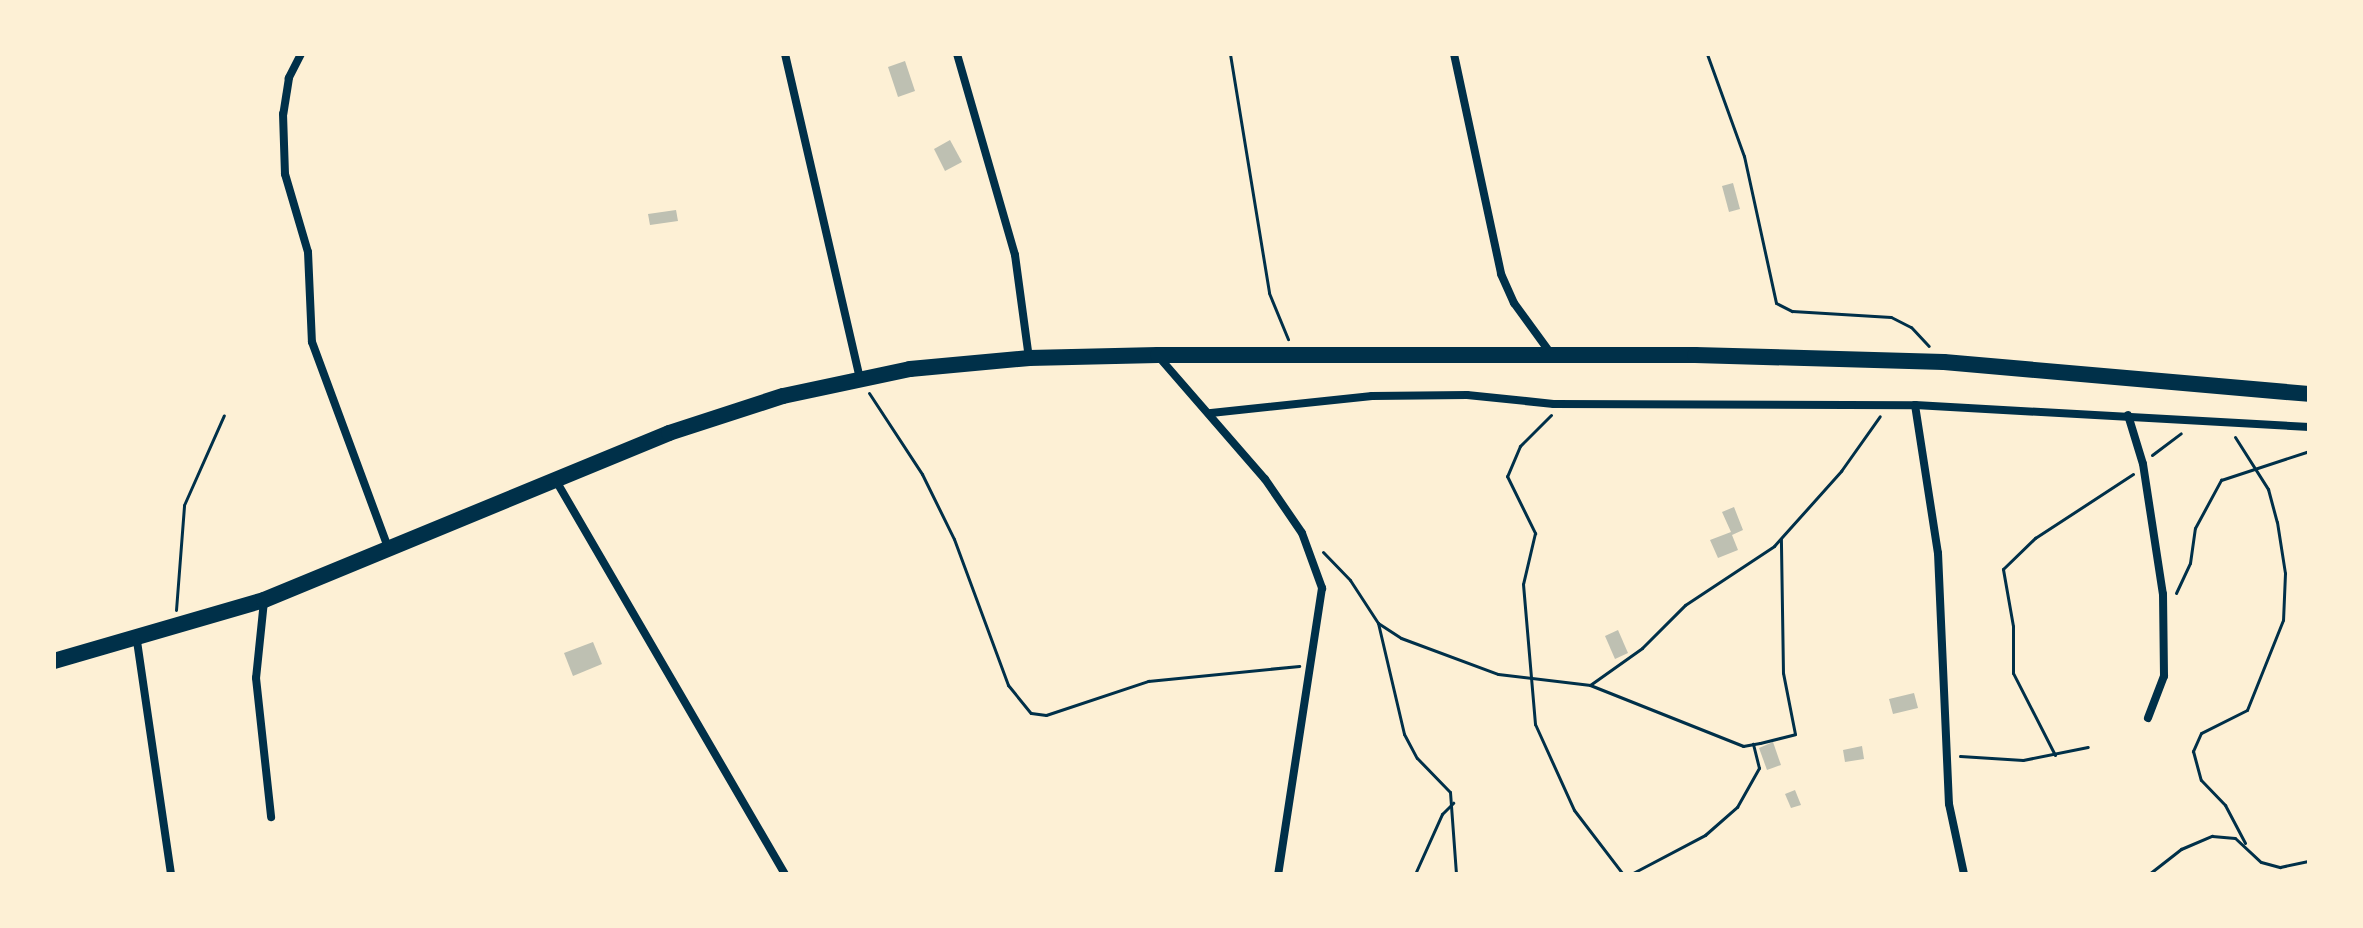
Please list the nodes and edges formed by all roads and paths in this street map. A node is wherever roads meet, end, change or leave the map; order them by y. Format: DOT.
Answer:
graph roads {
  1 [pos="301,54"];
  2 [pos="785,54"];
  3 [pos="957,54"];
  4 [pos="1230,54"];
  5 [pos="1454,54"];
  6 [pos="1707,54"];
  7 [pos="1297,354"];
  8 [pos="1552,354"];
  9 [pos="1158,355"];
  10 [pos="1029,358"];
  11 [pos="1944,362"];
  12 [pos="860,378"];
  13 [pos="2309,394"];
  14 [pos="1561,403"];
  15 [pos="1887,405"];
  16 [pos="1915,405"];
  17 [pos="1211,413"];
  18 [pos="224,415"];
  19 [pos="2128,415"];
  20 [pos="2197,420"];
  21 [pos="2225,423"];
  22 [pos="2309,427"];
  23 [pos="2309,451"];
  24 [pos="2143,464"];
  25 [pos="2256,468"];
  26 [pos="554,478"];
  27 [pos="1302,533"];
  28 [pos="1781,539"];
  29 [pos="390,551"];
  30 [pos="264,600"];
  31 [pos="2164,605"];
  32 [pos="1378,623"];
  33 [pos="177,628"];
  34 [pos="137,641"];
  35 [pos="54,661"];
  36 [pos="1311,665"];
  37 [pos="1531,678"];
  38 [pos="1590,685"];
  39 [pos="2148,718"];
  40 [pos="1753,744"];
  41 [pos="2088,747"];
  42 [pos="1946,750"];
  43 [pos="2055,755"];
  44 [pos="1453,803"];
  45 [pos="271,817"];
  46 [pos="2245,843"];
  47 [pos="2309,861"];
  48 [pos="171,874"];
  49 [pos="785,874"];
  50 [pos="1278,874"];
  51 [pos="1415,874"];
  52 [pos="1456,874"];
  53 [pos="1623,874"];
  54 [pos="1631,874"];
  55 [pos="1964,874"];
  56 [pos="2149,874"];
  1 -- 29 [label="street"];
  2 -- 12 [label="street"];
  3 -- 10 [label="street"];
  4 -- 7 [label="path"];
  5 -- 8 [label="street"];
  6 -- 11 [label="path"];
  7 -- 8 [label="highway"];
  7 -- 9 [label="highway"];
  8 -- 11 [label="highway"];
  9 -- 10 [label="highway"];
  9 -- 17 [label="street"];
  10 -- 12 [label="highway"];
  11 -- 13 [label="highway"];
  12 -- 26 [label="highway"];
  12 -- 36 [label="path"];
  14 -- 15 [label="street"];
  14 -- 17 [label="street"];
  14 -- 37 [label="path"];
  15 -- 16 [label="street"];
  15 -- 28 [label="path"];
  16 -- 19 [label="street"];
  16 -- 42 [label="street"];
  17 -- 27 [label="street"];
  18 -- 33 [label="path"];
  19 -- 20 [label="street"];
  19 -- 24 [label="street"];
  20 -- 21 [label="street"];
  20 -- 24 [label="path"];
  21 -- 22 [label="street"];
  21 -- 25 [label="path"];
  23 -- 25 [label="path"];
  24 -- 31 [label="street"];
  24 -- 43 [label="path"];
  25 -- 31 [label="path"];
  25 -- 46 [label="path"];
  26 -- 29 [label="highway"];
  26 -- 49 [label="street"];
  27 -- 32 [label="path"];
  27 -- 36 [label="street"];
  28 -- 38 [label="path"];
  28 -- 40 [label="path"];
  29 -- 30 [label="highway"];
  30 -- 33 [label="highway"];
  30 -- 45 [label="street"];
  31 -- 39 [label="street"];
  32 -- 37 [label="path"];
  32 -- 44 [label="path"];
  33 -- 34 [label="highway"];
  34 -- 35 [label="highway"];
  34 -- 48 [label="street"];
  36 -- 50 [label="street"];
  37 -- 38 [label="path"];
  37 -- 53 [label="path"];
  38 -- 40 [label="path"];
  40 -- 54 [label="path"];
  41 -- 43 [label="path"];
  42 -- 43 [label="path"];
  42 -- 55 [label="street"];
  44 -- 51 [label="path"];
  44 -- 52 [label="path"];
  46 -- 47 [label="path"];
  46 -- 56 [label="path"];
}
